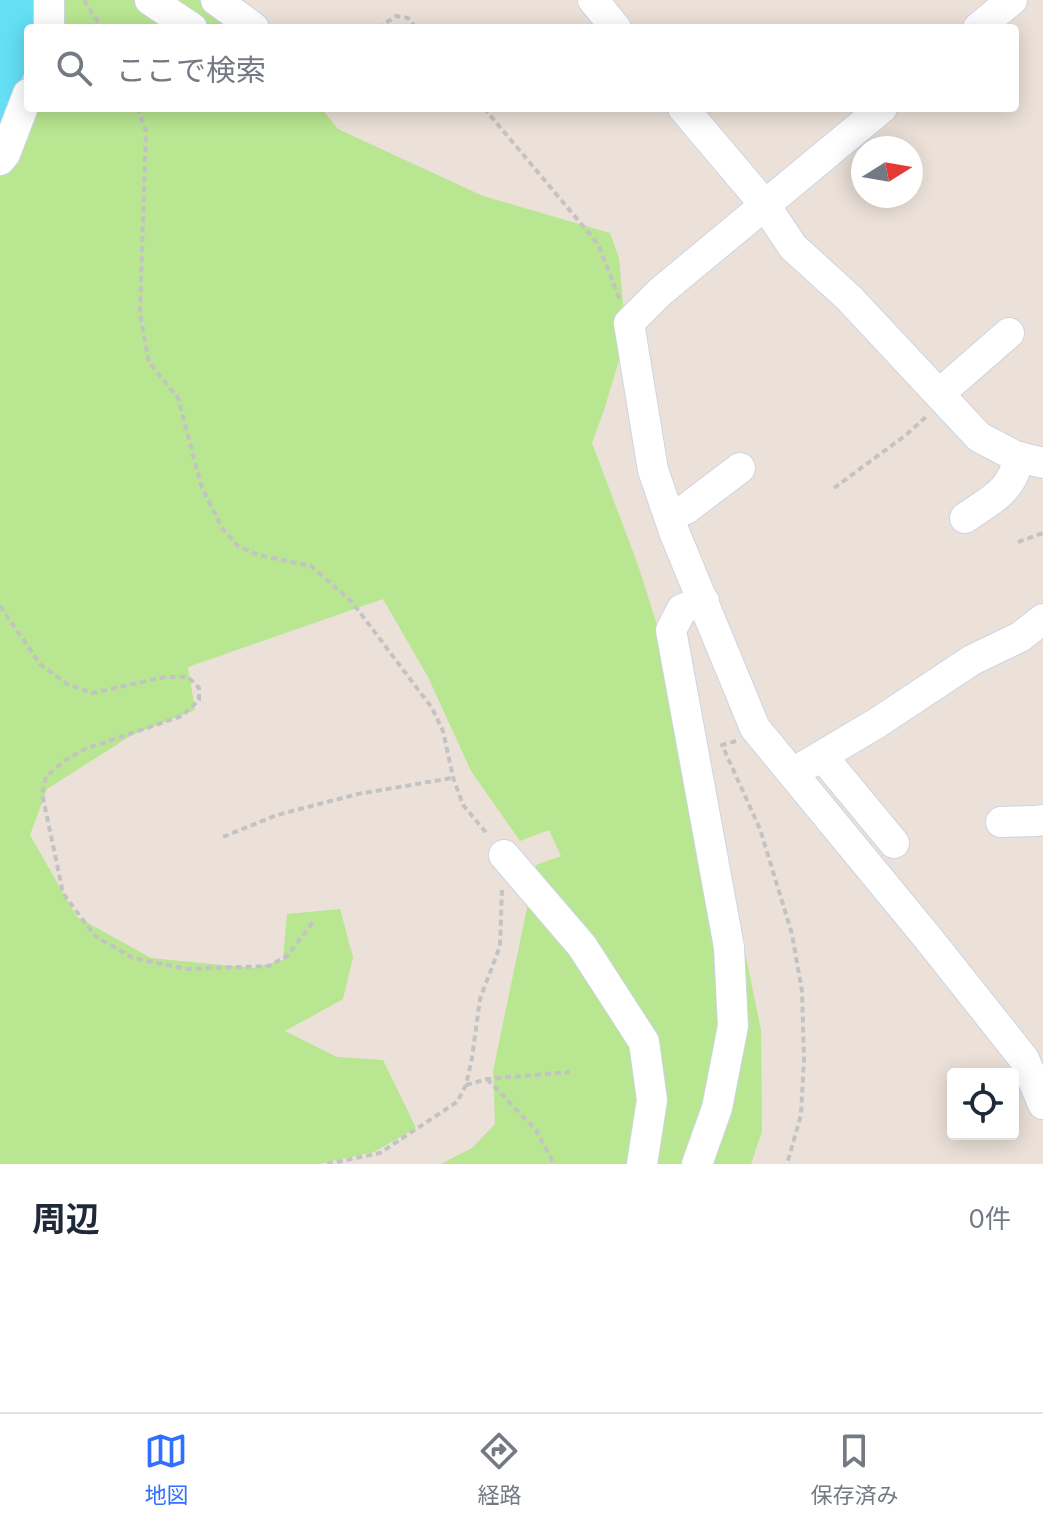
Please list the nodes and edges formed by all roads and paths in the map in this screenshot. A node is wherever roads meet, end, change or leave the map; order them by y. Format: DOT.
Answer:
graph roads {
  1 [pos="49,0"];
  2 [pos="84,0"];
  3 [pos="150,0"];
  4 [pos="216,0"];
  5 [pos="593,0"];
  6 [pos="1012,0"];
  7 [pos="49,24"];
  8 [pos="99,24"];
  9 [pos="186,24"];
  10 [pos="249,24"];
  11 [pos="384,24"];
  12 [pos="413,24"];
  13 [pos="613,24"];
  14 [pos="983,24"];
  15 [pos="24,104"];
  16 [pos="139,112"];
  17 [pos="487,112"];
  18 [pos="686,112"];
  19 [pos="877,112"];
  20 [pos="0,160"];
  21 [pos="765,205"];
  22 [pos="629,323"];
  23 [pos="1009,333"];
  24 [pos="942,397"];
  25 [pos="1031,460"];
  26 [pos="740,468"];
  27 [pos="834,488"];
  28 [pos="669,516"];
  29 [pos="965,518"];
  30 [pos="1043,533"];
  31 [pos="1018,542"];
  32 [pos="704,601"];
  33 [pos="0,606"];
  34 [pos="1043,619"];
  35 [pos="761,736"];
  36 [pos="822,756"];
  37 [pos="793,773"];
  38 [pos="453,777"];
  39 [pos="1043,820"];
  40 [pos="1001,822"];
  41 [pos="223,837"];
  42 [pos="894,843"];
  43 [pos="504,855"];
  44 [pos="313,922"];
  45 [pos="570,1072"];
  46 [pos="487,1079"];
  47 [pos="466,1085"];
  48 [pos="1043,1104"];
  49 [pos="327,1164"];
  50 [pos="554,1164"];
  51 [pos="642,1164"];
  52 [pos="697,1164"];
  53 [pos="787,1164"];
  1 -- 7 [label="street"];
  2 -- 8 [label="path"];
  3 -- 9 [label="street"];
  4 -- 10 [label="street"];
  5 -- 13 [label="street"];
  6 -- 14 [label="street"];
  11 -- 12 [label="path"];
  15 -- 20 [label="street"];
  16 -- 38 [label="path"];
  17 -- 22 [label="path"];
  18 -- 21 [label="street"];
  19 -- 21 [label="street"];
  21 -- 22 [label="street"];
  21 -- 24 [label="street"];
  22 -- 28 [label="street"];
  23 -- 24 [label="street"];
  24 -- 25 [label="street"];
  24 -- 27 [label="path"];
  25 -- 29 [label="street"];
  26 -- 28 [label="street"];
  28 -- 32 [label="street"];
  30 -- 31 [label="path"];
  32 -- 35 [label="street"];
  32 -- 52 [label="street"];
  33 -- 44 [label="path"];
  34 -- 36 [label="street"];
  35 -- 37 [label="street"];
  35 -- 53 [label="path"];
  36 -- 37 [label="street"];
  36 -- 42 [label="street"];
  37 -- 48 [label="street"];
  38 -- 41 [label="path"];
  38 -- 43 [label="path"];
  39 -- 40 [label="street"];
  43 -- 47 [label="path"];
  43 -- 51 [label="street"];
  45 -- 46 [label="path"];
  46 -- 47 [label="path"];
  46 -- 50 [label="path"];
  47 -- 49 [label="path"];
}
